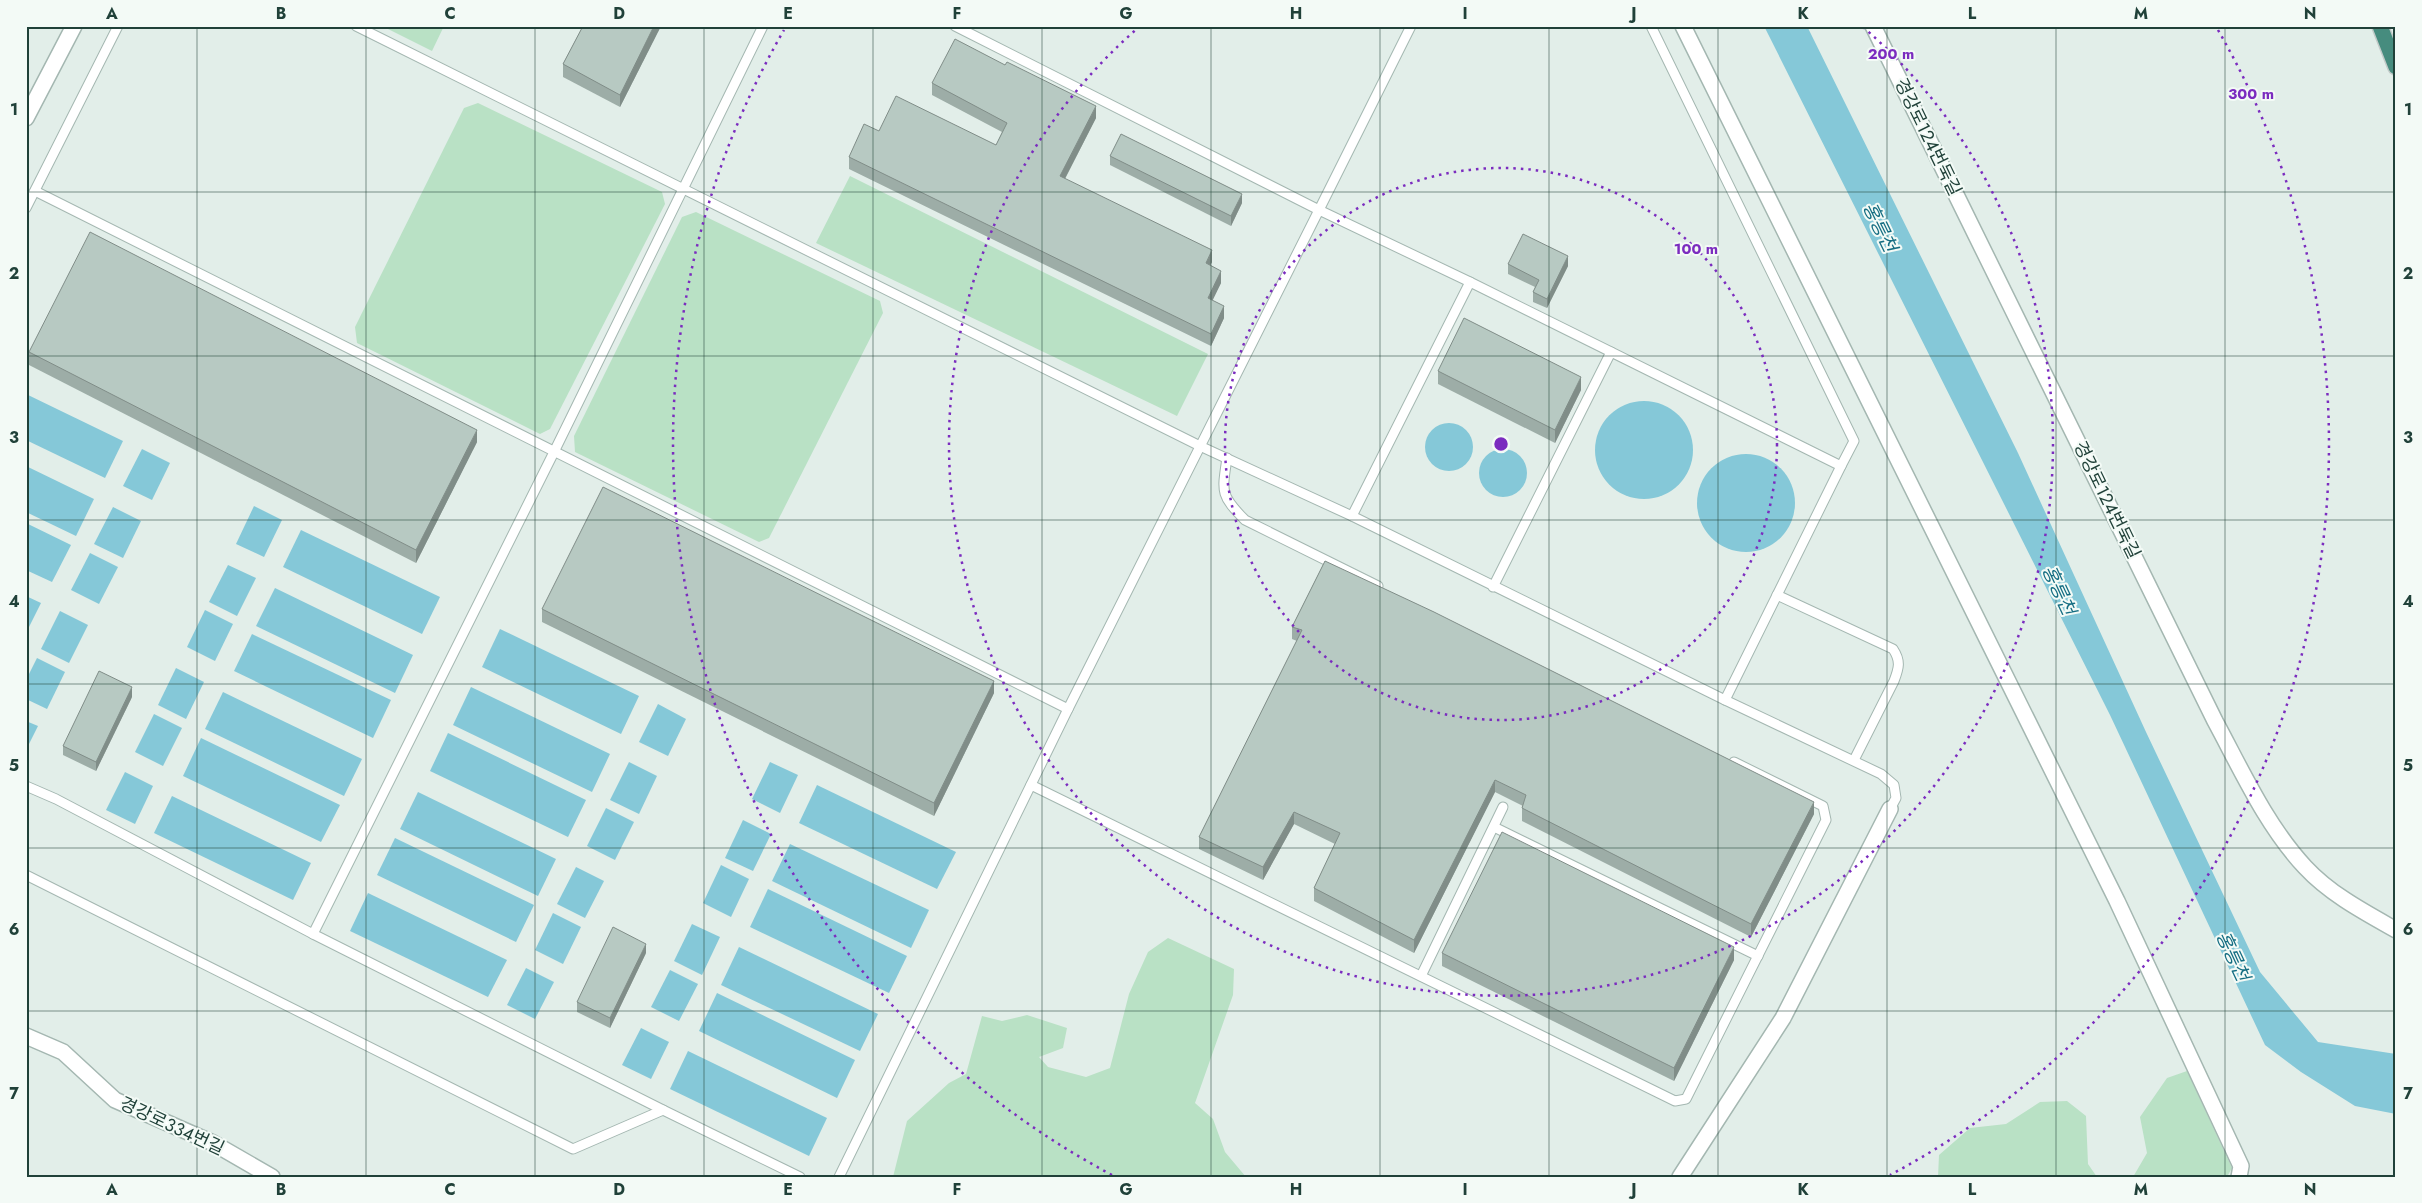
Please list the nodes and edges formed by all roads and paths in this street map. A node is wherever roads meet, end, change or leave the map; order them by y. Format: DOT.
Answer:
graph roads {
  1 [pos="74,26"];
  2 [pos="118,26"];
  3 [pos="356,26"];
  4 [pos="763,26"];
  5 [pos="955,26"];
  6 [pos="1410,26"];
  7 [pos="1651,26"];
  8 [pos="1684,26"];
  9 [pos="1873,26"];
  10 [pos="2380,26"];
  11 [pos="2396,67"];
  12 [pos="26,118"];
  13 [pos="682,190"];
  14 [pos="34,191"];
  15 [pos="26,208"];
  16 [pos="1319,210"];
  17 [pos="1470,282"];
  18 [pos="1611,352"];
  19 [pos="1202,447"];
  20 [pos="554,452"];
  21 [pos="1227,458"];
  22 [pos="1841,466"];
  23 [pos="1352,516"];
  24 [pos="1492,587"];
  25 [pos="1387,590"];
  26 [pos="1777,594"];
  27 [pos="1725,700"];
  28 [pos="1068,709"];
  29 [pos="1725,757"];
  30 [pos="1854,760"];
  31 [pos="1031,785"];
  32 [pos="26,786"];
  33 [pos="1503,807"];
  34 [pos="1890,809"];
  35 [pos="1494,827"];
  36 [pos="26,875"];
  37 [pos="2396,930"];
  38 [pos="313,934"];
  39 [pos="1758,956"];
  40 [pos="1421,976"];
  41 [pos="26,1036"];
  42 [pos="663,1110"];
  43 [pos="272,1177"];
  44 [pos="800,1177"];
  45 [pos="839,1177"];
  46 [pos="1680,1177"];
  47 [pos="2239,1177"];
  1 -- 12 [label="street"];
  2 -- 14 [label="lane"];
  3 -- 13 [label="lane"];
  4 -- 13 [label="lane"];
  5 -- 16 [label="lane"];
  6 -- 16 [label="lane"];
  7 -- 22 [label="lane"];
  8 -- 47 [label="street"];
  9 -- 37 [label="street, 경강로124번둑길"];
  10 -- 11 [label="highway"];
  13 -- 19 [label="lane"];
  13 -- 20 [label="lane"];
  14 -- 15 [label="lane"];
  14 -- 20 [label="lane"];
  16 -- 17 [label="lane"];
  16 -- 19 [label="lane"];
  17 -- 18 [label="lane"];
  17 -- 23 [label="lane"];
  18 -- 22 [label="lane"];
  18 -- 24 [label="lane"];
  19 -- 21 [label="lane"];
  19 -- 28 [label="lane"];
  20 -- 28 [label="lane"];
  20 -- 38 [label="lane"];
  21 -- 23 [label="lane"];
  21 -- 25 [label="lane"];
  22 -- 26 [label="lane"];
  23 -- 24 [label="lane"];
  24 -- 27 [label="lane"];
  26 -- 27 [label="lane"];
  26 -- 30 [label="lane"];
  27 -- 30 [label="lane"];
  28 -- 31 [label="lane"];
  29 -- 39 [label="lane"];
  30 -- 34 [label="lane"];
  31 -- 40 [label="lane"];
  31 -- 45 [label="lane"];
  32 -- 38 [label="lane"];
  33 -- 35 [label="lane"];
  34 -- 46 [label="street"];
  35 -- 39 [label="lane"];
  35 -- 40 [label="lane"];
  36 -- 42 [label="lane"];
  38 -- 42 [label="lane"];
  39 -- 40 [label="lane"];
  41 -- 43 [label="street, 경강로334번길"];
  42 -- 44 [label="lane"];
}
